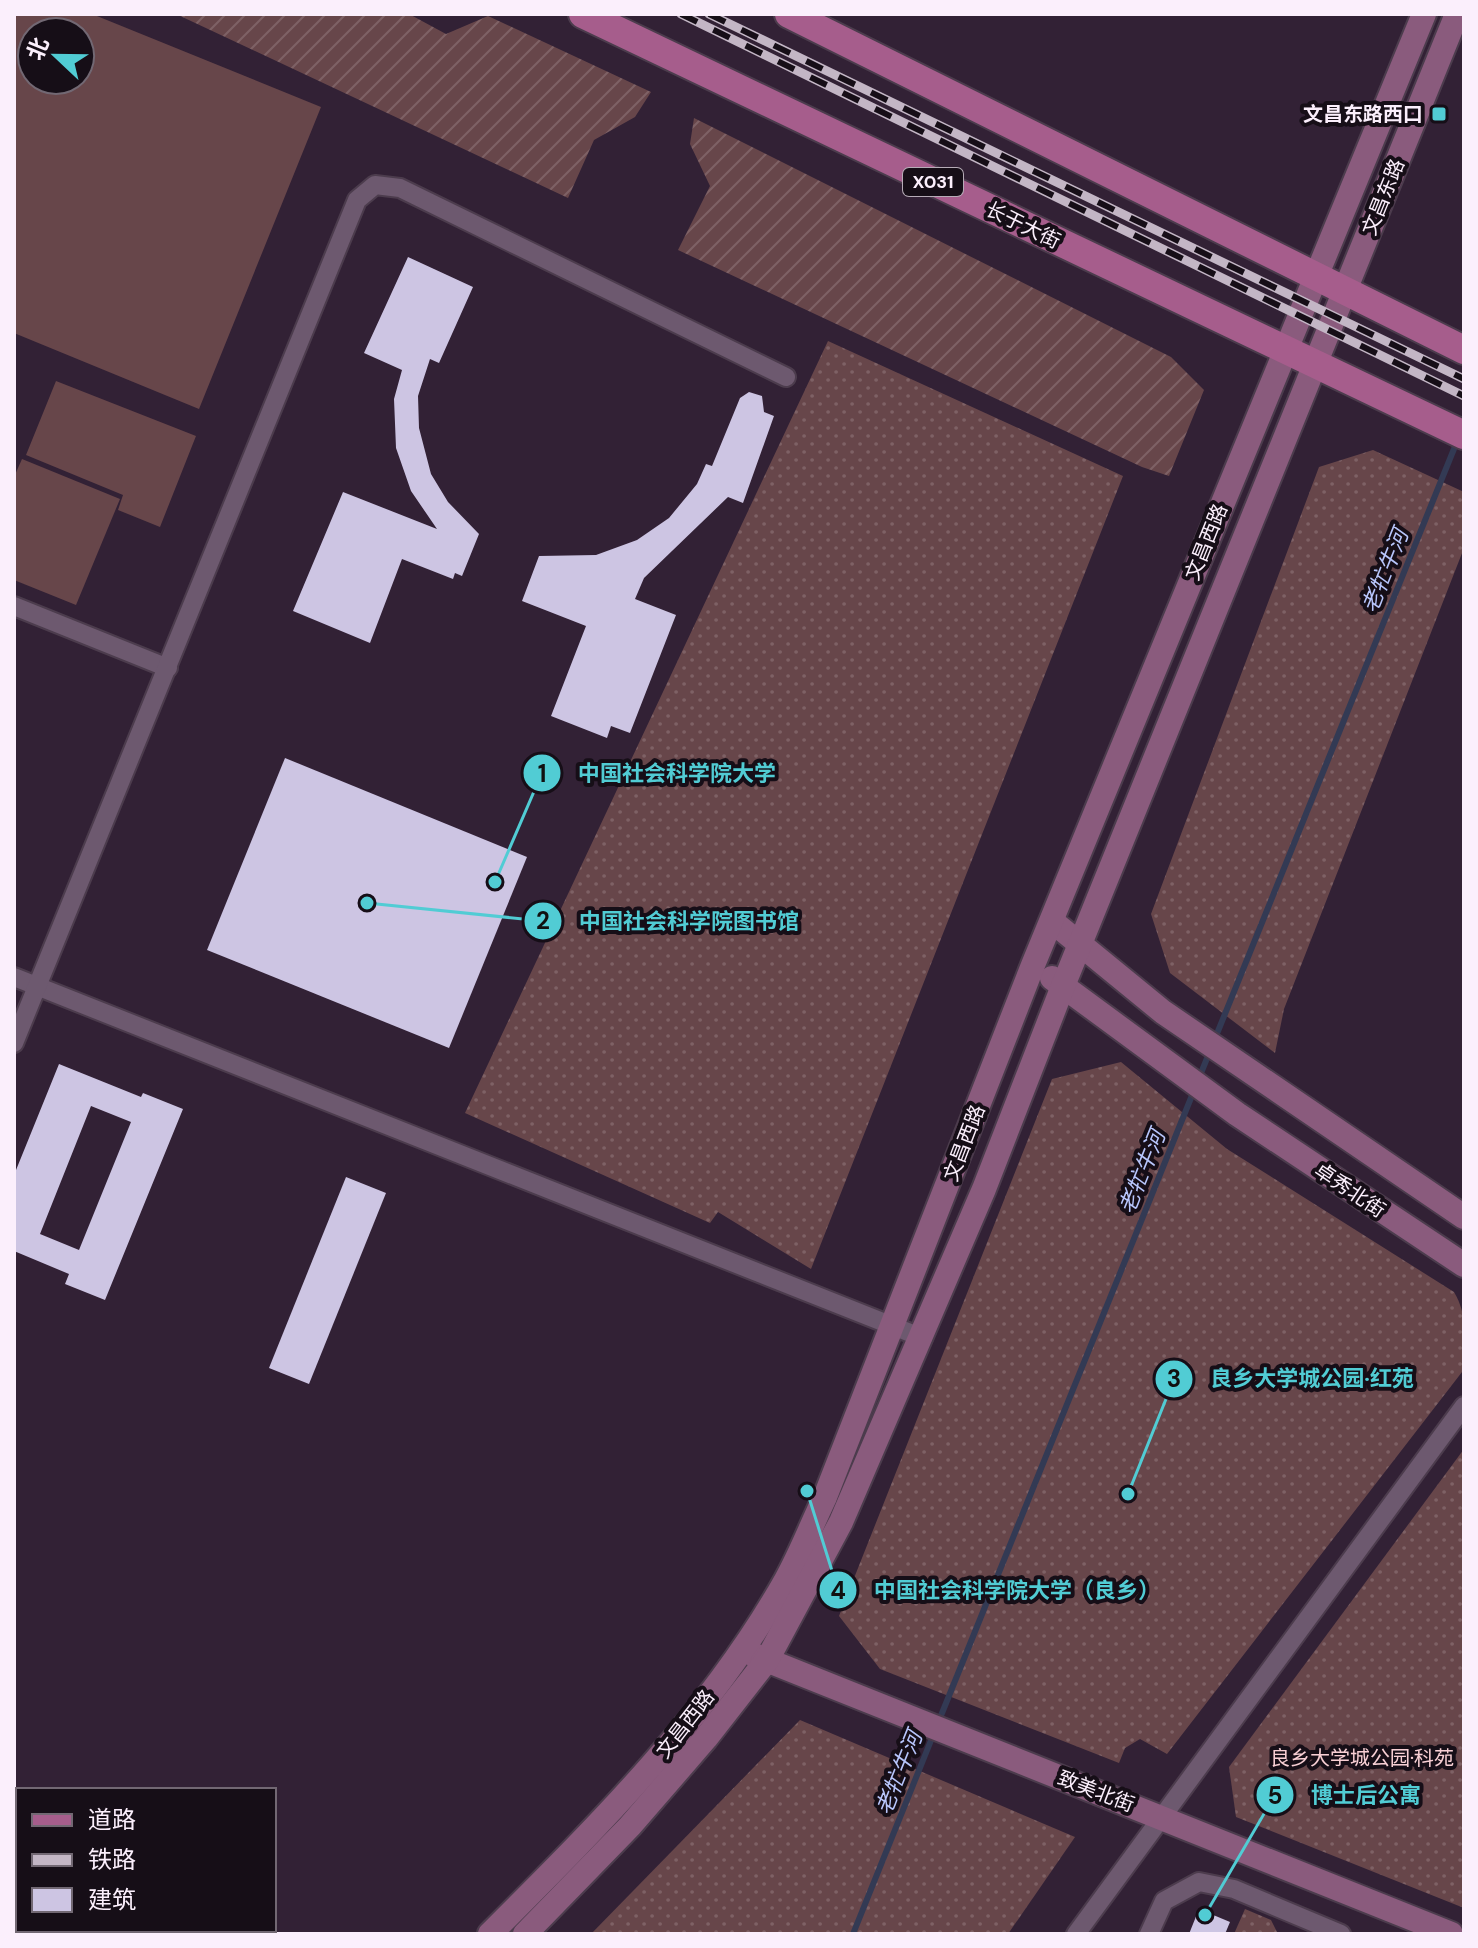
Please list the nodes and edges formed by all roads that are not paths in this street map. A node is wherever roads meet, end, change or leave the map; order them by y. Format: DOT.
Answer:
graph roads {
  1 [pos="583,14"];
  2 [pos="789,14"];
  3 [pos="1424,14"];
  4 [pos="1457,14"];
  5 [pos="1315,276"];
  6 [pos="1346,291"];
  7 [pos="1284,349"];
  8 [pos="1464,350"];
  9 [pos="1316,366"];
  10 [pos="786,377"];
  11 [pos="1464,435"];
  12 [pos="14,606"];
  13 [pos="168,668"];
  14 [pos="1053,922"];
  15 [pos="1080,947"];
  16 [pos="1033,965"];
  17 [pos="14,977"];
  18 [pos="36,986"];
  19 [pos="1063,986"];
  20 [pos="14,1043"];
  21 [pos="1464,1217"];
  22 [pos="1464,1265"];
  23 [pos="892,1327"];
  24 [pos="923,1338"];
  25 [pos="1464,1406"];
  26 [pos="741,1650"];
  27 [pos="767,1660"];
  28 [pos="1161,1816"];
  29 [pos="1294,1925"];
  30 [pos="490,1934"];
  31 [pos="525,1934"];
  32 [pos="1076,1934"];
  33 [pos="1149,1934"];
  34 [pos="1341,1934"];
  35 [pos="1451,1934"];
  1 -- 7 [label="main road, 长于大街 / X031"];
  2 -- 5 [label="main road"];
  3 -- 5 [label="main road, 文昌东路"];
  4 -- 6 [label="main road, 文昌东路"];
  5 -- 6 [label="main road"];
  5 -- 7 [label="main road, 文昌西路"];
  6 -- 8 [label="main road"];
  6 -- 9 [label="main road, 文昌西路"];
  7 -- 9 [label="main road, 长于大街 / X031"];
  7 -- 14 [label="main road, 文昌西路"];
  9 -- 11 [label="main road, 长于大街 / X031"];
  9 -- 15 [label="main road, 文昌西路"];
  10 -- 13 [label="street"];
  12 -- 13 [label="street"];
  13 -- 18 [label="street"];
  14 -- 15 [label="main road, 卓秀北街"];
  14 -- 16 [label="main road, 文昌西路"];
  15 -- 19 [label="main road, 文昌西路"];
  15 -- 21 [label="main road, 卓秀北街"];
  16 -- 19 [label="main road, 卓秀北街"];
  16 -- 23 [label="main road, 文昌西路"];
  17 -- 18 [label="street"];
  18 -- 20 [label="street"];
  18 -- 23 [label="street"];
  19 -- 22 [label="main road, 卓秀北街"];
  19 -- 24 [label="main road, 文昌西路"];
  23 -- 24 [label="street"];
  23 -- 26 [label="main road, 文昌西路"];
  24 -- 27 [label="main road, 文昌西路"];
  25 -- 28 [label="street"];
  26 -- 27 [label="main road, 致美北街"];
  26 -- 30 [label="main road, 文昌西路"];
  27 -- 28 [label="main road, 致美北街"];
  27 -- 31 [label="main road, 文昌西路"];
  28 -- 32 [label="street"];
  28 -- 35 [label="main road, 致美北街"];
  29 -- 33 [label="street"];
  29 -- 34 [label="street"];
}
